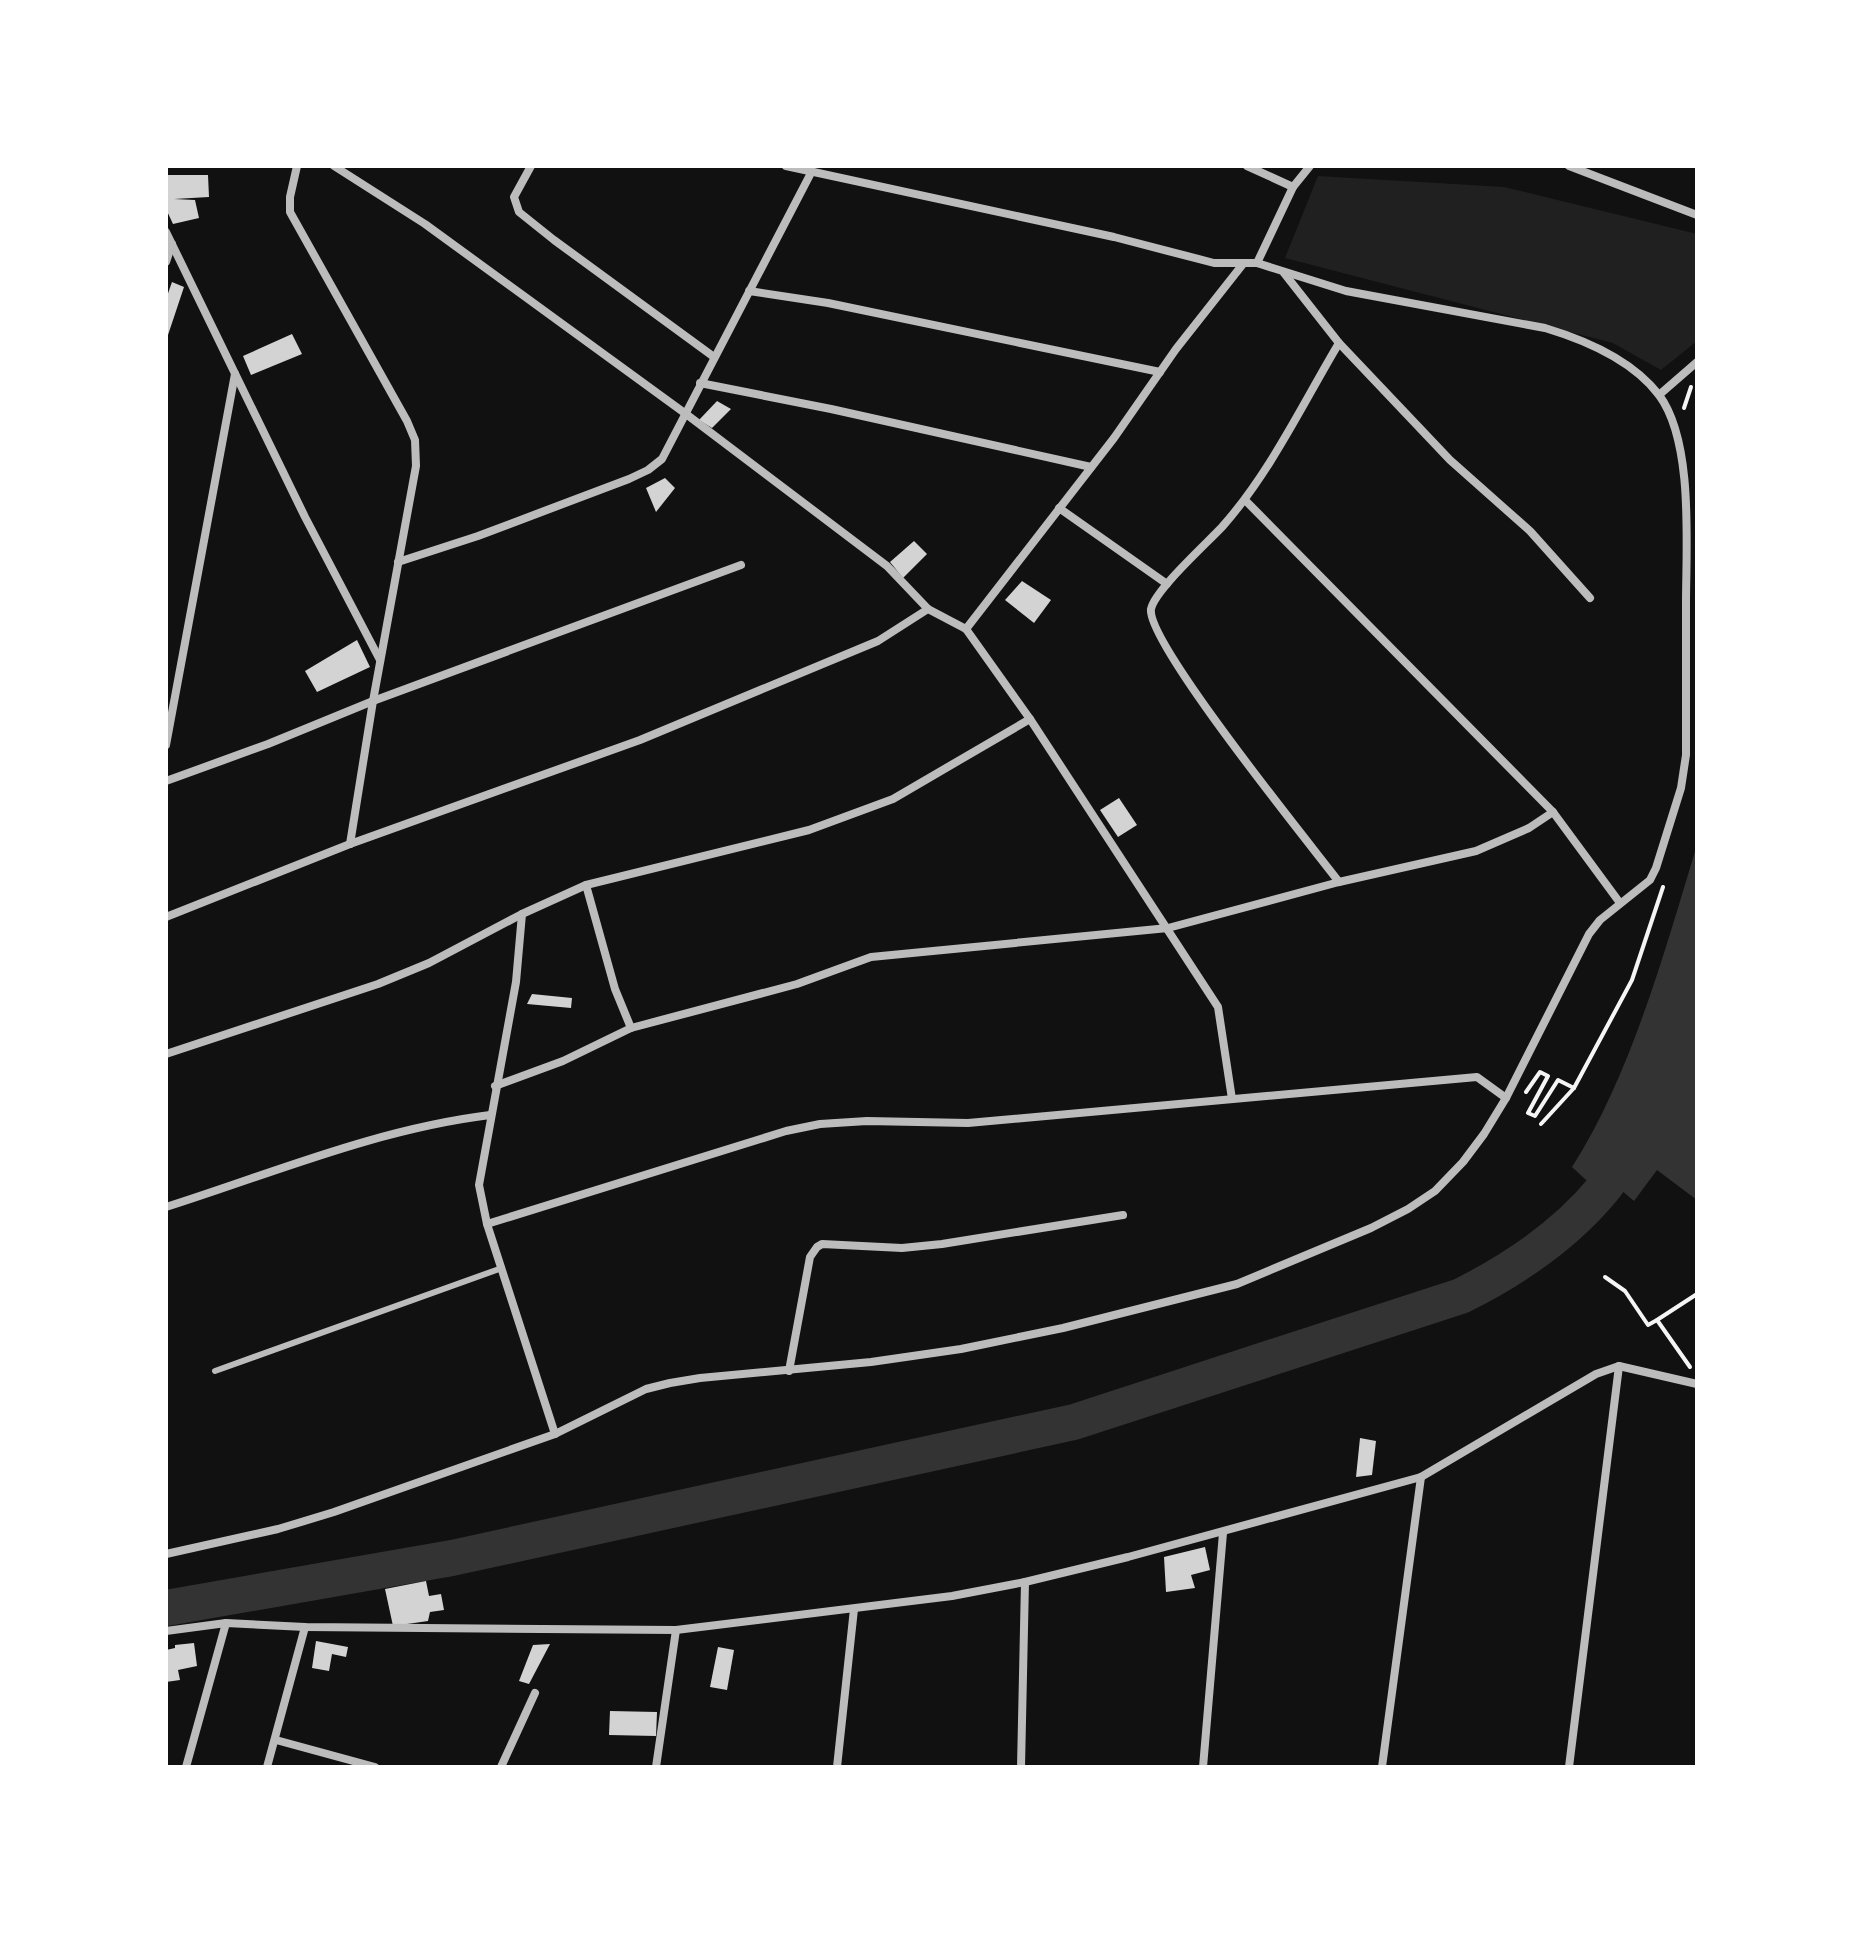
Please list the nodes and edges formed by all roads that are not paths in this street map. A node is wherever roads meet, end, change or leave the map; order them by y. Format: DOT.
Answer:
graph roads {
  1 [pos="297,166"];
  2 [pos="334,166"];
  3 [pos="531,166"];
  4 [pos="786,166"];
  5 [pos="1247,166"];
  6 [pos="1310,166"];
  7 [pos="1569,166"];
  8 [pos="812,171"];
  9 [pos="1293,187"];
  10 [pos="1697,215"];
  11 [pos="166,232"];
  12 [pos="172,244"];
  13 [pos="166,262"];
  14 [pos="1257,263"];
  15 [pos="1243,264"];
  16 [pos="1283,272"];
  17 [pos="749,291"];
  18 [pos="1339,343"];
  19 [pos="714,357"];
  20 [pos="1697,362"];
  21 [pos="1160,372"];
  22 [pos="235,374"];
  23 [pos="700,383"];
  24 [pos="1659,395"];
  25 [pos="686,414"];
  26 [pos="1091,467"];
  27 [pos="1245,500"];
  28 [pos="1059,508"];
  29 [pos="398,562"];
  30 [pos="741,565"];
  31 [pos="1167,584"];
  32 [pos="1590,598"];
  33 [pos="928,609"];
  34 [pos="966,629"];
  35 [pos="380,660"];
  36 [pos="373,701"];
  37 [pos="1030,719"];
  38 [pos="166,745"];
  39 [pos="166,781"];
  40 [pos="1553,812"];
  41 [pos="350,844"];
  42 [pos="1339,882"];
  43 [pos="586,885"];
  44 [pos="1620,903"];
  45 [pos="522,914"];
  46 [pos="166,917"];
  47 [pos="1168,928"];
  48 [pos="631,1028"];
  49 [pos="166,1054"];
  50 [pos="495,1086"];
  51 [pos="1506,1098"];
  52 [pos="1232,1099"];
  53 [pos="490,1115"];
  54 [pos="166,1207"];
  55 [pos="1123,1215"];
  56 [pos="487,1224"];
  57 [pos="502,1268"];
  58 [pos="1619,1366"];
  59 [pos="215,1371"];
  60 [pos="789,1371"];
  61 [pos="1697,1384"];
  62 [pos="555,1434"];
  63 [pos="1421,1477"];
  64 [pos="1223,1533"];
  65 [pos="166,1554"];
  66 [pos="1025,1582"];
  67 [pos="854,1609"];
  68 [pos="226,1623"];
  69 [pos="305,1627"];
  70 [pos="676,1630"];
  71 [pos="166,1631"];
  72 [pos="535,1693"];
  73 [pos="276,1740"];
  74 [pos="186,1767"];
  75 [pos="267,1767"];
  76 [pos="375,1767"];
  77 [pos="501,1767"];
  78 [pos="656,1767"];
  79 [pos="837,1767"];
  80 [pos="1021,1767"];
  81 [pos="1203,1767"];
  82 [pos="1382,1767"];
  83 [pos="1569,1767"];
  1 -- 29 [label="street"];
  2 -- 25 [label="street"];
  3 -- 19 [label="street"];
  4 -- 8 [label="street"];
  5 -- 9 [label="street"];
  6 -- 9 [label="street"];
  7 -- 10 [label="street"];
  8 -- 15 [label="street"];
  8 -- 17 [label="street"];
  9 -- 14 [label="street"];
  11 -- 12 [label="street"];
  12 -- 13 [label="street"];
  12 -- 22 [label="street"];
  14 -- 15 [label="street"];
  14 -- 16 [label="street"];
  15 -- 21 [label="street"];
  16 -- 18 [label="street"];
  16 -- 24 [label="street"];
  17 -- 19 [label="street"];
  17 -- 21 [label="street"];
  18 -- 27 [label="street"];
  18 -- 32 [label="street"];
  19 -- 23 [label="street"];
  20 -- 24 [label="street"];
  21 -- 26 [label="street"];
  22 -- 35 [label="street"];
  22 -- 38 [label="street"];
  23 -- 25 [label="street"];
  23 -- 26 [label="street"];
  24 -- 44 [label="street"];
  25 -- 29 [label="street"];
  25 -- 33 [label="street"];
  26 -- 28 [label="street"];
  27 -- 31 [label="street"];
  27 -- 40 [label="street"];
  28 -- 31 [label="street"];
  28 -- 34 [label="street"];
  29 -- 35 [label="street"];
  30 -- 36 [label="street"];
  31 -- 42 [label="street"];
  33 -- 34 [label="street"];
  33 -- 41 [label="street"];
  34 -- 37 [label="street"];
  35 -- 36 [label="street"];
  36 -- 39 [label="street"];
  36 -- 41 [label="street"];
  37 -- 43 [label="street"];
  37 -- 47 [label="street"];
  40 -- 42 [label="street"];
  40 -- 44 [label="street"];
  41 -- 46 [label="street"];
  42 -- 47 [label="street"];
  43 -- 45 [label="street"];
  43 -- 48 [label="street"];
  44 -- 51 [label="street"];
  45 -- 49 [label="street"];
  45 -- 50 [label="street"];
  47 -- 48 [label="street"];
  47 -- 52 [label="street"];
  48 -- 50 [label="street"];
  50 -- 53 [label="street"];
  51 -- 52 [label="street"];
  51 -- 60 [label="street"];
  52 -- 56 [label="street"];
  53 -- 54 [label="street"];
  53 -- 56 [label="street"];
  55 -- 60 [label="street"];
  56 -- 57 [label="street"];
  57 -- 59 [label="lane"];
  57 -- 62 [label="street"];
  58 -- 61 [label="street"];
  58 -- 63 [label="street"];
  58 -- 83 [label="street"];
  60 -- 62 [label="street"];
  62 -- 65 [label="street"];
  63 -- 64 [label="street"];
  63 -- 82 [label="street"];
  64 -- 66 [label="street"];
  64 -- 81 [label="street"];
  66 -- 67 [label="street"];
  66 -- 80 [label="street"];
  67 -- 70 [label="street"];
  67 -- 79 [label="street"];
  68 -- 69 [label="street"];
  68 -- 71 [label="street"];
  68 -- 74 [label="street"];
  69 -- 70 [label="street"];
  69 -- 73 [label="street"];
  70 -- 78 [label="street"];
  72 -- 77 [label="street"];
  73 -- 75 [label="street"];
  73 -- 76 [label="street"];
}
